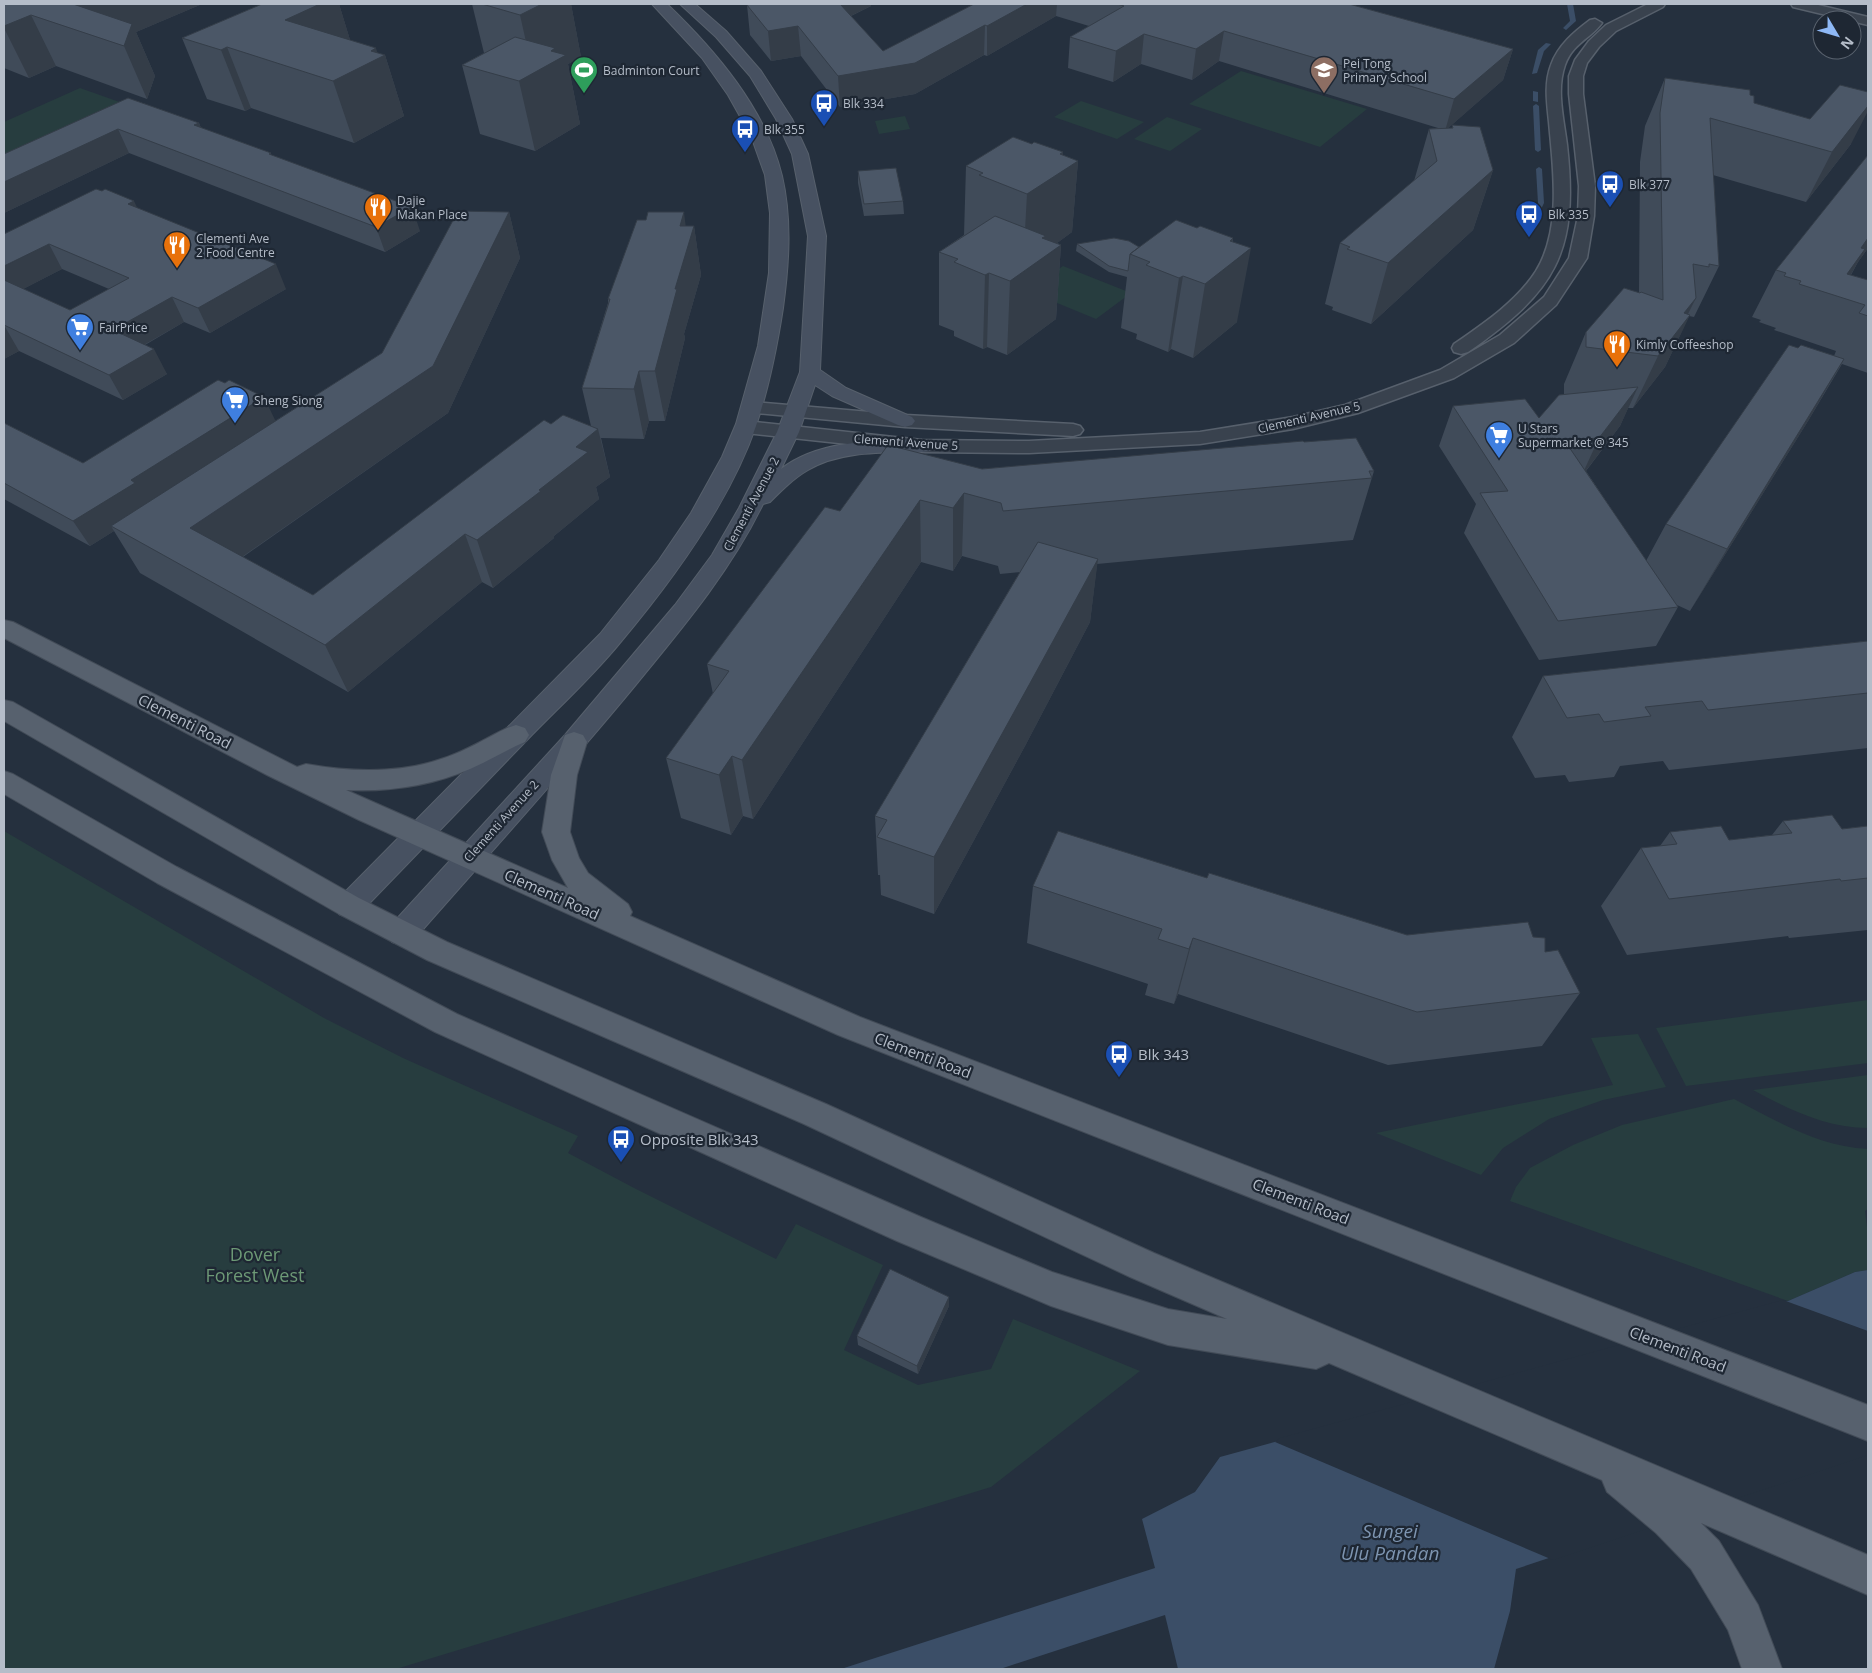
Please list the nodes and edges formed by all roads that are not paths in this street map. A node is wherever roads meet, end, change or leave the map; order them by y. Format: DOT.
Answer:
graph roads {
  1 [pos="659,4"];
  2 [pos="687,4"];
  3 [pos="1658,4"];
  4 [pos="1798,4"];
  5 [pos="1837,4"];
  6 [pos="1616,12"];
  7 [pos="1868,12"];
  8 [pos="1868,21"];
  9 [pos="813,312"];
  10 [pos="772,313"];
  11 [pos="810,372"];
  12 [pos="795,412"];
  13 [pos="749,418"];
  14 [pos="905,421"];
  15 [pos="788,432"];
  16 [pos="922,446"];
  17 [pos="750,508"];
  18 [pos="4,628"];
  19 [pos="4,709"];
  20 [pos="516,735"];
  21 [pos="574,742"];
  22 [pos="276,768"];
  23 [pos="4,781"];
  24 [pos="418,835"];
  25 [pos="470,857"];
  26 [pos="349,906"];
  27 [pos="402,933"];
  28 [pos="649,937"];
  29 [pos="1360,1358"];
  30 [pos="1868,1423"];
  31 [pos="1594,1458"];
  32 [pos="1868,1575"];
  33 [pos="1762,1669"];
  1 -- 10 [label="main road"];
  2 -- 9 [label="main road, Clementi Avenue 2"];
  3 -- 6 [label="street"];
  4 -- 8 [label="street"];
  5 -- 7 [label="street"];
  6 -- 14 [label="street, Clementi Avenue 5"];
  6 -- 16 [label="street, Clementi Avenue 5"];
  9 -- 10 [label="main road"];
  9 -- 11 [label="main road, Clementi Avenue 2"];
  10 -- 13 [label="main road"];
  11 -- 12 [label="main road, Clementi Avenue 2"];
  11 -- 14 [label="main road"];
  12 -- 13 [label="street, Clementi Avenue 5"];
  12 -- 14 [label="street, Clementi Avenue 5"];
  12 -- 15 [label="main road, Clementi Avenue 2"];
  13 -- 15 [label="street, Clementi Avenue 5"];
  13 -- 20 [label="main road"];
  15 -- 16 [label="street, Clementi Avenue 5"];
  15 -- 17 [label="main road, Clementi Avenue 2"];
  16 -- 17 [label="main road"];
  17 -- 21 [label="main road, Clementi Avenue 2"];
  18 -- 22 [label="main road, Clementi Road"];
  19 -- 26 [label="main road"];
  20 -- 22 [label="main road"];
  20 -- 24 [label="main road"];
  21 -- 25 [label="main road, Clementi Avenue 2"];
  21 -- 28 [label="main road"];
  22 -- 24 [label="main road, Clementi Road"];
  23 -- 29 [label="main road"];
  24 -- 25 [label="main road, Clementi Road"];
  24 -- 26 [label="main road"];
  25 -- 27 [label="main road, Clementi Avenue 2"];
  25 -- 28 [label="main road, Clementi Road"];
  26 -- 27 [label="main road"];
  27 -- 29 [label="main road"];
  28 -- 30 [label="main road, Clementi Road"];
  29 -- 31 [label="main road"];
  31 -- 32 [label="main road"];
  31 -- 33 [label="main road"];
}
